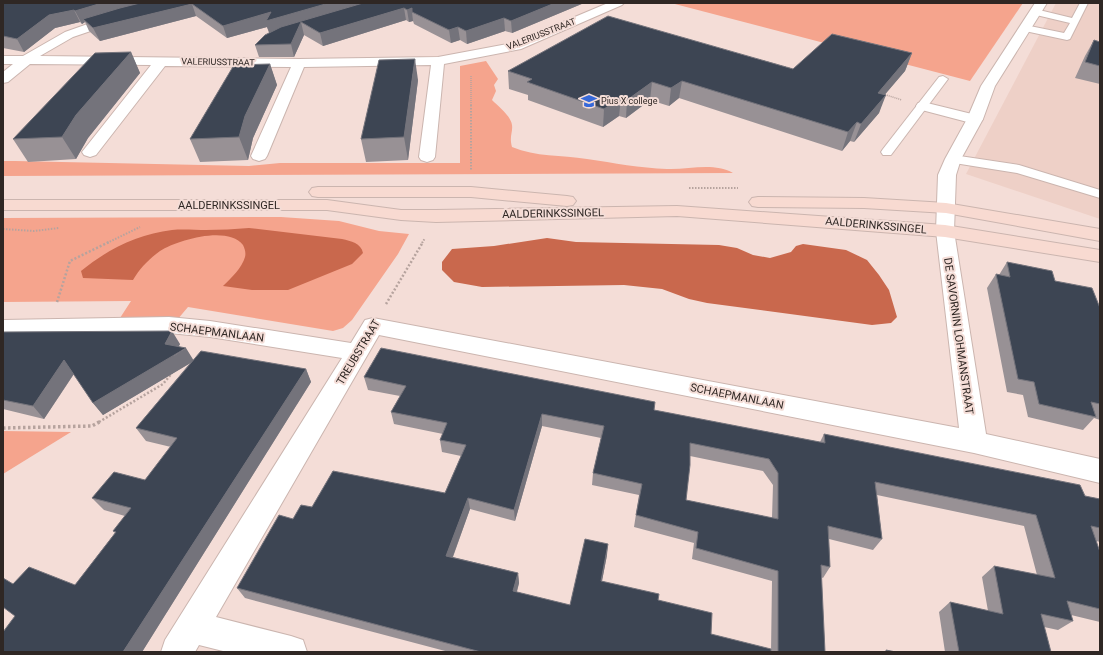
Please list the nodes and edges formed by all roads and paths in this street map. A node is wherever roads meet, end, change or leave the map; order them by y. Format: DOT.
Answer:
graph roads {
  1 [pos="618,3"];
  2 [pos="1084,3"];
  3 [pos="1038,8"];
  4 [pos="127,16"];
  5 [pos="1075,21"];
  6 [pos="1025,28"];
  7 [pos="253,52"];
  8 [pos="471,55"];
  9 [pos="755,58"];
  10 [pos="3,60"];
  11 [pos="24,61"];
  12 [pos="438,61"];
  13 [pos="161,62"];
  14 [pos="243,63"];
  15 [pos="299,63"];
  16 [pos="801,71"];
  17 [pos="3,79"];
  18 [pos="943,79"];
  19 [pos="877,93"];
  20 [pos="923,106"];
  21 [pos="975,119"];
  22 [pos="90,152"];
  23 [pos="887,152"];
  24 [pos="259,156"];
  25 [pos="427,156"];
  26 [pos="953,159"];
  27 [pos="3,192"];
  28 [pos="471,192"];
  29 [pos="1100,194"];
  30 [pos="3,205"];
  31 [pos="946,208"];
  32 [pos="436,216"];
  33 [pos="147,224"];
  34 [pos="945,231"];
  35 [pos="1100,235"];
  36 [pos="1100,256"];
  37 [pos="373,326"];
  38 [pos="41,327"];
  39 [pos="3,328"];
  40 [pos="357,352"];
  41 [pos="177,367"];
  42 [pos="3,428"];
  43 [pos="974,442"];
  44 [pos="1100,471"];
  45 [pos="184,639"];
  46 [pos="291,652"];
  1 -- 8 [label="street, VALERIUSSTRAAT"];
  2 -- 5 [label="lane"];
  3 -- 5 [label="lane"];
  3 -- 6 [label="street, DE SAVORNIN LOHMANSTRAAT"];
  4 -- 11 [label="street"];
  5 -- 6 [label="lane"];
  6 -- 21 [label="street, DE SAVORNIN LOHMANSTRAAT"];
  7 -- 14 [label="street"];
  8 -- 12 [label="street, VALERIUSSTRAAT"];
  8 -- 28 [label="path"];
  9 -- 16 [label="path"];
  10 -- 11 [label="street, VALERIUSSTRAAT"];
  11 -- 13 [label="street, VALERIUSSTRAAT"];
  11 -- 17 [label="street"];
  12 -- 15 [label="street, VALERIUSSTRAAT"];
  12 -- 25 [label="street"];
  13 -- 14 [label="street, VALERIUSSTRAAT"];
  13 -- 22 [label="street"];
  14 -- 15 [label="street, VALERIUSSTRAAT"];
  15 -- 24 [label="street"];
  18 -- 20 [label="lane"];
  19 -- 20 [label="path"];
  20 -- 21 [label="street"];
  20 -- 23 [label="lane"];
  21 -- 26 [label="street, DE SAVORNIN LOHMANSTRAAT"];
  26 -- 29 [label="lane"];
  26 -- 31 [label="street, DE SAVORNIN LOHMANSTRAAT"];
  27 -- 28 [label="main road, AALDERINKSSINGEL"];
  28 -- 31 [label="main road, AALDERINKSSINGEL"];
  30 -- 32 [label="main road, AALDERINKSSINGEL"];
  31 -- 34 [label="street, DE SAVORNIN LOHMANSTRAAT"];
  31 -- 35 [label="main road, AALDERINKSSINGEL"];
  32 -- 34 [label="main road, AALDERINKSSINGEL"];
  32 -- 37 [label="path, TREUBSTRAAT"];
  33 -- 38 [label="path"];
  34 -- 36 [label="main road, AALDERINKSSINGEL"];
  34 -- 43 [label="street, DE SAVORNIN LOHMANSTRAAT"];
  37 -- 40 [label="street, TREUBSTRAAT"];
  37 -- 43 [label="street, SCHAEPMANLAAN"];
  38 -- 39 [label="street, SCHAEPMANLAAN"];
  38 -- 40 [label="street, SCHAEPMANLAAN"];
  40 -- 45 [label="street, TREUBSTRAAT"];
  41 -- 42 [label="path"];
  43 -- 44 [label="street, SCHAEPMANLAAN"];
  45 -- 46 [label="street"];
}
